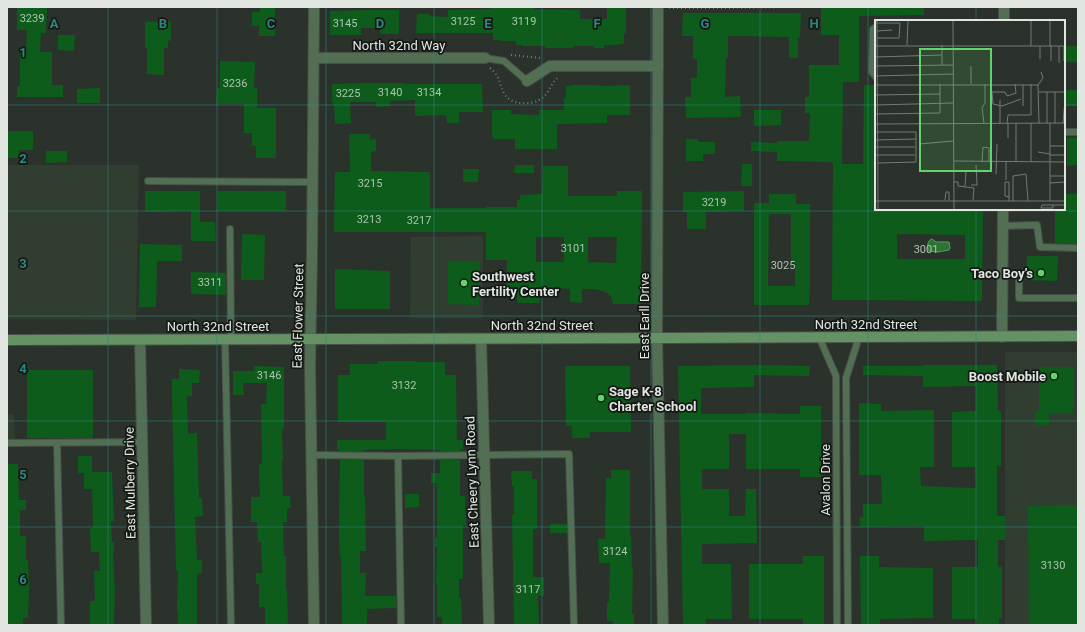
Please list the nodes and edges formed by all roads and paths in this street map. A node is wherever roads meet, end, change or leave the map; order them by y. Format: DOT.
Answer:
graph roads {
  1 [pos="314,7"];
  2 [pos="664,7"];
  3 [pos="808,7"];
  4 [pos="1004,7"];
  5 [pos="724,8"];
  6 [pos="1004,20"];
  7 [pos="875,28"];
  8 [pos="314,58"];
  9 [pos="485,58"];
  10 [pos="658,66"];
  11 [pos="875,76"];
  12 [pos="527,82"];
  13 [pos="1065,132"];
  14 [pos="1078,132"];
  15 [pos="148,181"];
  16 [pos="313,182"];
  17 [pos="1003,210"];
  18 [pos="1003,226"];
  19 [pos="230,229"];
  20 [pos="1078,248"];
  21 [pos="1020,274"];
  22 [pos="1078,298"];
  23 [pos="1078,336"];
  24 [pos="819,337"];
  25 [pos="859,337"];
  26 [pos="1002,337"];
  27 [pos="657,338"];
  28 [pos="228,339"];
  29 [pos="311,339"];
  30 [pos="481,339"];
  31 [pos="7,340"];
  32 [pos="140,340"];
  33 [pos="142,442"];
  34 [pos="7,443"];
  35 [pos="57,443"];
  36 [pos="484,454"];
  37 [pos="311,455"];
  38 [pos="398,456"];
  39 [pos="61,625"];
  40 [pos="146,625"];
  41 [pos="232,625"];
  42 [pos="314,625"];
  43 [pos="401,625"];
  44 [pos="489,625"];
  45 [pos="574,625"];
  46 [pos="663,625"];
  47 [pos="837,625"];
  48 [pos="848,625"];
  1 -- 8 [label="street, East Flower Street"];
  2 -- 5 [label="path"];
  2 -- 10 [label="street, East Earll Drive"];
  3 -- 5 [label="path"];
  4 -- 6 [label="street"];
  7 -- 11 [label="lane"];
  8 -- 9 [label="street, North 32nd Way"];
  8 -- 16 [label="street, East Flower Street"];
  9 -- 12 [label="lane"];
  10 -- 12 [label="street"];
  10 -- 27 [label="street, East Earll Drive"];
  13 -- 14 [label="lane"];
  15 -- 16 [label="lane"];
  16 -- 29 [label="street, East Flower Street"];
  17 -- 18 [label="street"];
  18 -- 20 [label="lane"];
  18 -- 26 [label="street"];
  19 -- 28 [label="lane"];
  21 -- 22 [label="lane"];
  23 -- 26 [label="main road, North 32nd Street"];
  24 -- 25 [label="main road, North 32nd Street"];
  24 -- 27 [label="main road, North 32nd Street"];
  24 -- 47 [label="lane, Avalon Drive"];
  25 -- 26 [label="main road, North 32nd Street"];
  25 -- 48 [label="lane, Avalon Drive"];
  27 -- 30 [label="main road, North 32nd Street"];
  27 -- 46 [label="street, East Earll Drive"];
  28 -- 29 [label="main road, North 32nd Street"];
  28 -- 32 [label="main road, North 32nd Street"];
  28 -- 41 [label="lane"];
  29 -- 30 [label="main road, North 32nd Street"];
  29 -- 37 [label="street, East Flower Street"];
  30 -- 36 [label="street, East Cheery Lynn Road"];
  31 -- 32 [label="main road, North 32nd Street"];
  32 -- 33 [label="street, East Mulberry Drive"];
  33 -- 35 [label="lane"];
  33 -- 40 [label="street, East Mulberry Drive"];
  34 -- 35 [label="lane"];
  35 -- 39 [label="lane"];
  36 -- 38 [label="lane"];
  36 -- 44 [label="street, East Cheery Lynn Road"];
  36 -- 45 [label="lane"];
  37 -- 38 [label="lane"];
  37 -- 42 [label="street, East Flower Street"];
  38 -- 43 [label="lane"];
}
